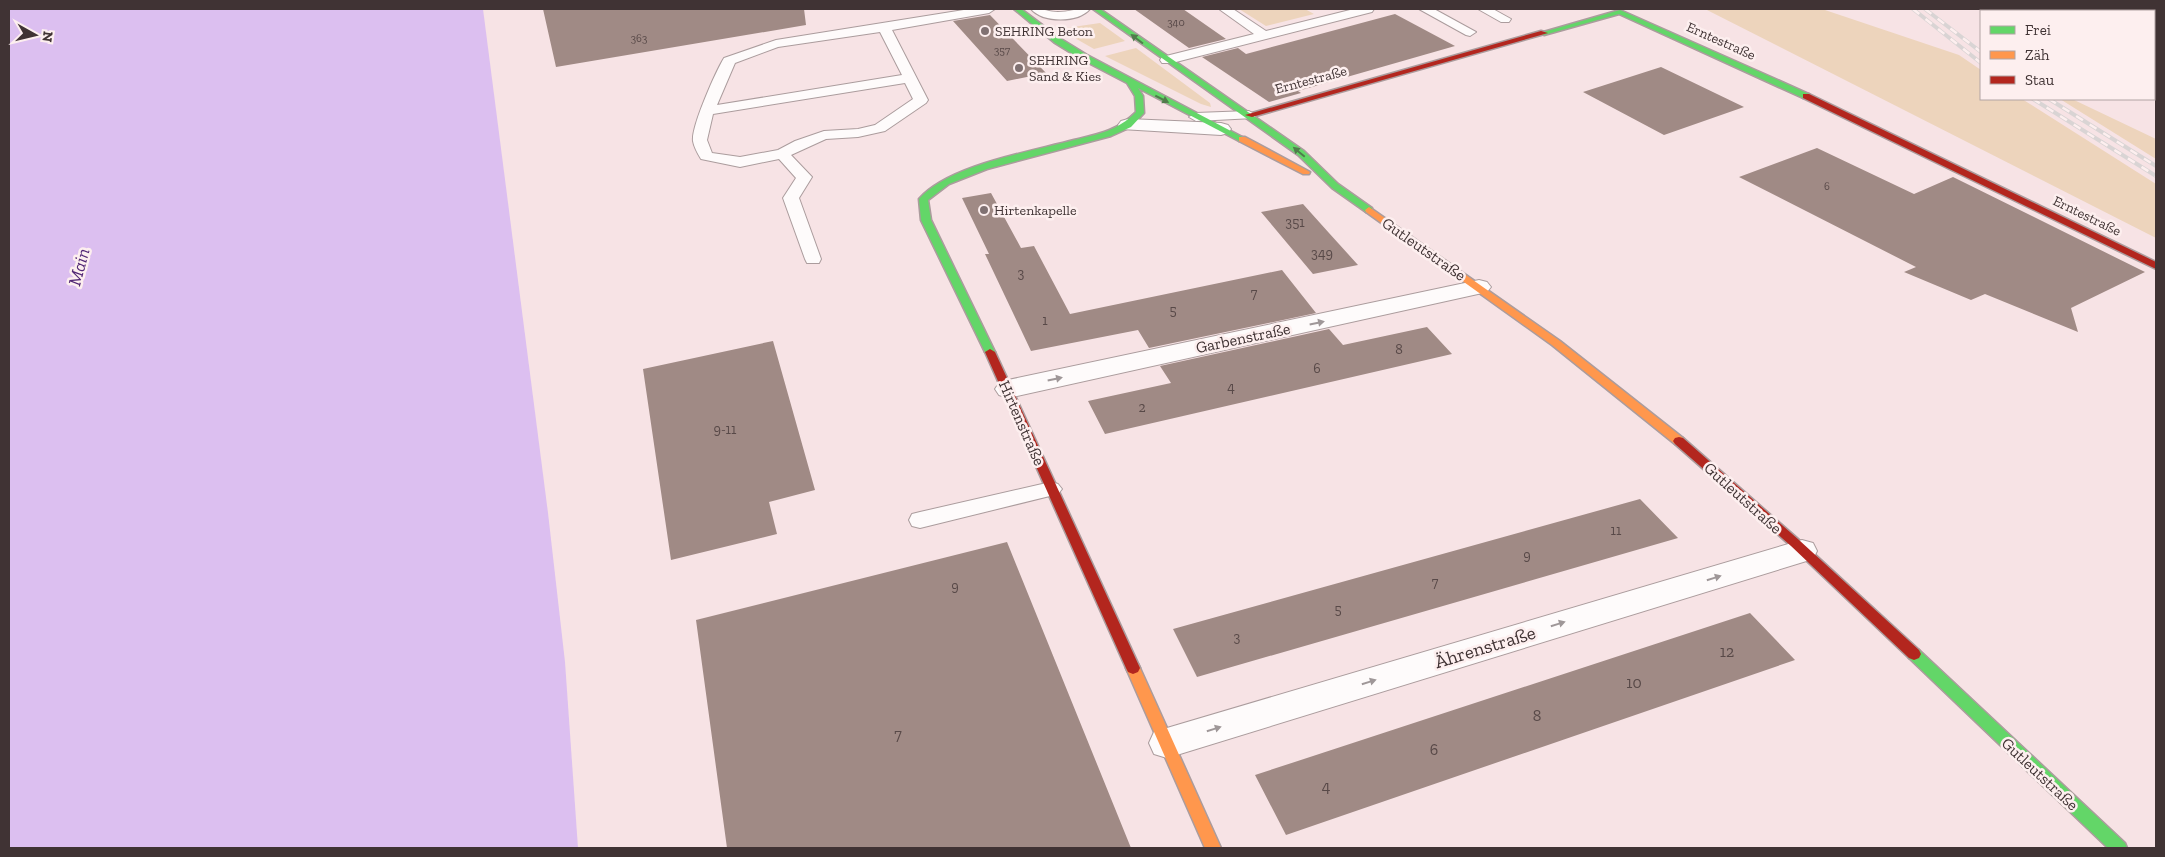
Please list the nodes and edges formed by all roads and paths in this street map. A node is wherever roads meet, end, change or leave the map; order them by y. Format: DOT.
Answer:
graph roads {
  1 [pos="990,9"];
  2 [pos="1017,9"];
  3 [pos="1037,9"];
  4 [pos="1084,9"];
  5 [pos="1096,9"];
  6 [pos="1225,9"];
  7 [pos="1321,9"];
  8 [pos="1368,9"];
  9 [pos="1426,9"];
  10 [pos="1484,9"];
  11 [pos="1616,10"];
  12 [pos="1335,17"];
  13 [pos="1505,19"];
  14 [pos="884,28"];
  15 [pos="1470,32"];
  16 [pos="1262,34"];
  17 [pos="1167,60"];
  18 [pos="910,78"];
  19 [pos="1131,83"];
  20 [pos="707,111"];
  21 [pos="1249,115"];
  22 [pos="1196,117"];
  23 [pos="1128,126"];
  24 [pos="1221,129"];
  25 [pos="782,154"];
  26 [pos="1335,186"];
  27 [pos="812,260"];
  28 [pos="2156,266"];
  29 [pos="1479,287"];
  30 [pos="1008,389"];
  31 [pos="1051,489"];
  32 [pos="920,520"];
  33 [pos="1802,551"];
  34 [pos="1167,743"];
  35 [pos="1213,848"];
  36 [pos="2119,848"];
  1 -- 14 [label="lane"];
  2 -- 19 [label="street, Gutleutstraße"];
  3 -- 4 [label="lane"];
  17 -- 5 [label="street, Gutleutstraße, one-way"];
  6 -- 16 [label="lane"];
  7 -- 12 [label="lane"];
  8 -- 12 [label="lane"];
  9 -- 15 [label="lane"];
  10 -- 13 [label="lane"];
  11 -- 21 [label="street, Erntestraße"];
  11 -- 28 [label="street, Erntestraße"];
  12 -- 16 [label="lane"];
  14 -- 18 [label="lane"];
  14 -- 20 [label="lane"];
  16 -- 17 [label="lane"];
  17 -- 21 [label="street, Gutleutstraße"];
  18 -- 20 [label="lane"];
  18 -- 25 [label="lane"];
  19 -- 22 [label="street, Gutleutstraße, one-way"];
  19 -- 23 [label="street"];
  20 -- 25 [label="lane"];
  21 -- 22 [label="lane, Gutleutstraße"];
  26 -- 21 [label="street, Gutleutstraße, one-way"];
  22 -- 24 [label="street, Gutleutstraße"];
  23 -- 24 [label="street, Hirtenstraße"];
  23 -- 30 [label="street, Hirtenstraße"];
  24 -- 26 [label="street, Gutleutstraße"];
  25 -- 27 [label="lane"];
  26 -- 29 [label="street, Gutleutstraße"];
  30 -- 29 [label="street, Garbenstraße, one-way"];
  29 -- 33 [label="street, Gutleutstraße"];
  30 -- 31 [label="street, Hirtenstraße"];
  31 -- 32 [label="lane"];
  31 -- 34 [label="street, Hirtenstraße"];
  34 -- 33 [label="street, Ährenstraße, one-way"];
  33 -- 36 [label="street, Gutleutstraße"];
  34 -- 35 [label="street, Hirtenstraße"];
}
